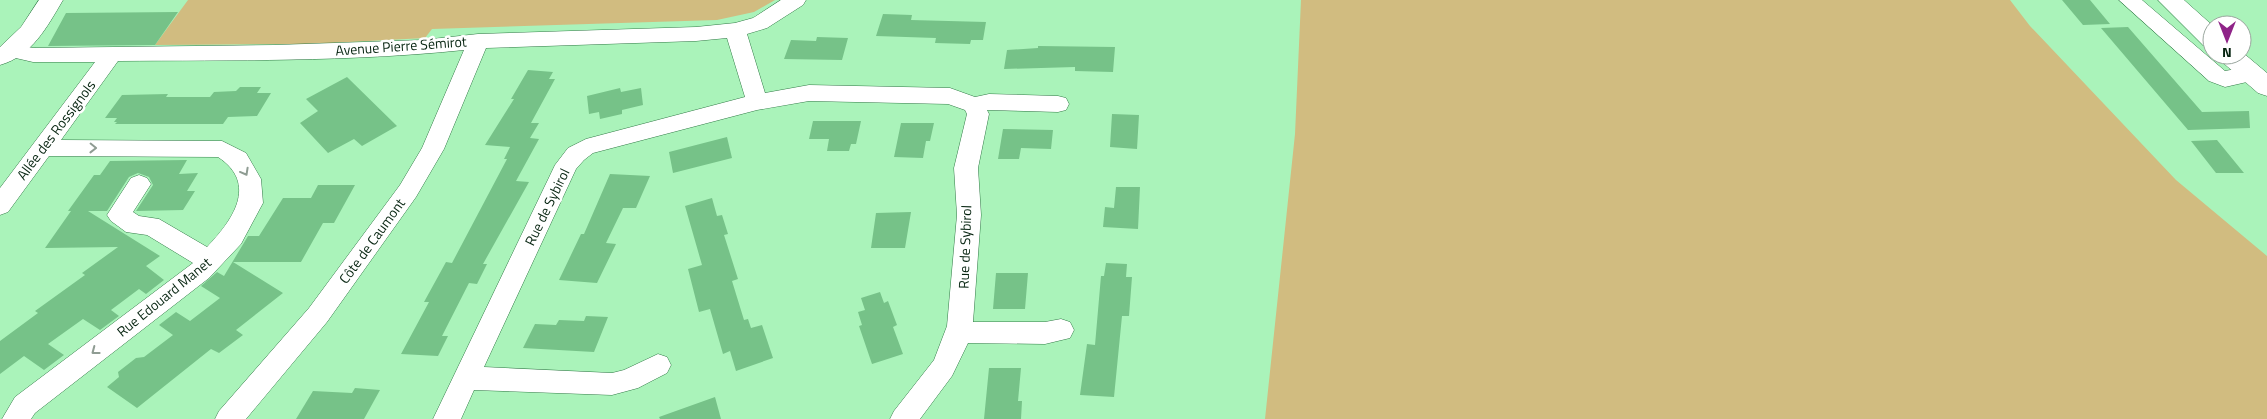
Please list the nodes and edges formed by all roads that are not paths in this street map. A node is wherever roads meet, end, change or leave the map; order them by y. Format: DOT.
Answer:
graph roads {
  1 [pos="51,0"];
  2 [pos="796,0"];
  3 [pos="2129,0"];
  4 [pos="2170,0"];
  5 [pos="735,30"];
  6 [pos="2202,30"];
  7 [pos="478,41"];
  8 [pos="7,54"];
  9 [pos="112,54"];
  10 [pos="2241,65"];
  11 [pos="2259,81"];
  12 [pos="758,102"];
  13 [pos="1058,104"];
  14 [pos="974,105"];
  15 [pos="44,148"];
  16 [pos="139,184"];
  17 [pos="0,206"];
  18 [pos="210,261"];
  19 [pos="1061,330"];
  20 [pos="958,332"];
  21 [pos="658,365"];
  22 [pos="465,378"];
  23 [pos="16,419"];
  24 [pos="229,419"];
  25 [pos="447,419"];
  26 [pos="904,419"];
  1 -- 8 [label="main road"];
  2 -- 5 [label="street, Avenue Pierre Sémirot"];
  3 -- 11 [label="street"];
  4 -- 6 [label="main road"];
  5 -- 7 [label="street, Avenue Pierre Sémirot"];
  5 -- 12 [label="street"];
  7 -- 9 [label="street, Avenue Pierre Sémirot"];
  7 -- 24 [label="street, Côte de Caumont"];
  8 -- 9 [label="street, Avenue Pierre Sémirot"];
  9 -- 15 [label="street, Allée des Rossignols"];
  10 -- 11 [label="main road"];
  12 -- 14 [label="street, Rue de Sybirol"];
  12 -- 22 [label="street, Rue de Sybirol"];
  13 -- 14 [label="street, Rue de Sybirol"];
  14 -- 20 [label="street, Rue de Sybirol"];
  15 -- 17 [label="street, Allée des Rossignols"];
  15 -- 18 [label="street, Rue Edouard Manet, one-way"];
  16 -- 18 [label="street"];
  18 -- 23 [label="street, Rue Edouard Manet, one-way"];
  19 -- 20 [label="street"];
  20 -- 26 [label="street, Rue de Sybirol"];
  21 -- 22 [label="street"];
  22 -- 25 [label="street, Rue de Sybirol"];
}
